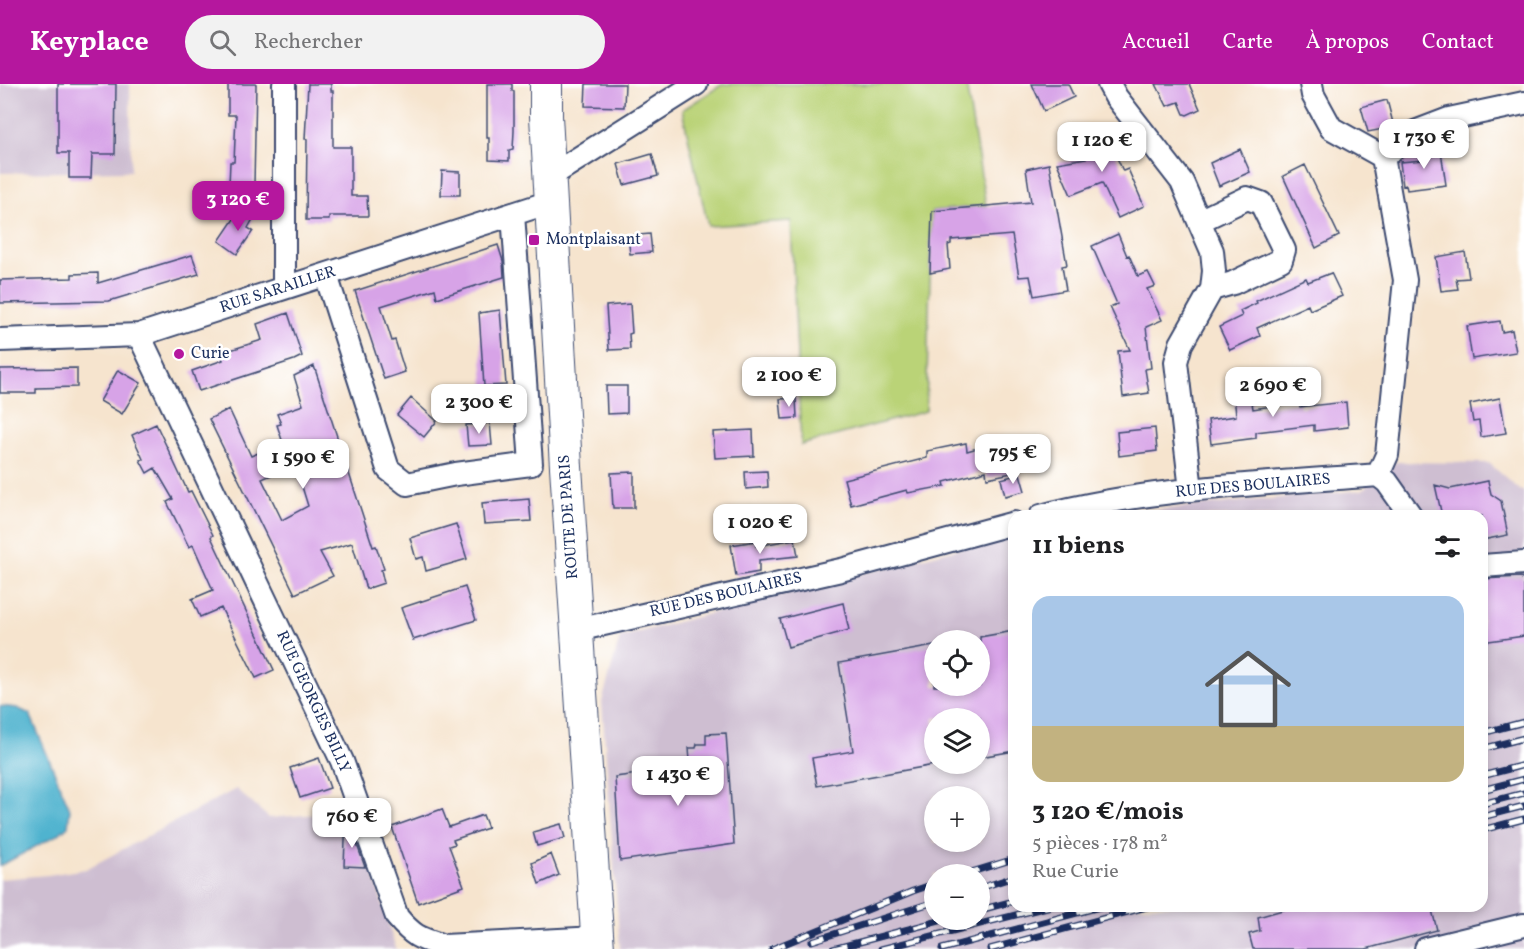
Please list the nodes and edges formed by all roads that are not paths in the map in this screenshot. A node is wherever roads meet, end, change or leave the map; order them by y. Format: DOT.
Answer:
graph roads {
  1 [pos="284,84"];
  2 [pos="546,84"];
  3 [pos="696,84"];
  4 [pos="1109,84"];
  5 [pos="1311,84"];
  6 [pos="1524,103"];
  7 [pos="1383,157"];
  8 [pos="550,190"];
  9 [pos="513,214"];
  10 [pos="1199,221"];
  11 [pos="326,275"];
  12 [pos="284,288"];
  13 [pos="1212,289"];
  14 [pos="139,335"];
  15 [pos="0,340"];
  16 [pos="1378,475"];
  17 [pos="1191,490"];
  18 [pos="1064,510"];
  19 [pos="1407,510"];
  20 [pos="1008,525"];
  21 [pos="1524,563"];
  22 [pos="1488,566"];
  23 [pos="578,630"];
  24 [pos="1524,925"];
  25 [pos="598,944"];
  26 [pos="1426,949"];
  1 -- 12 [label="street"];
  2 -- 8 [label="main road, ROUTE DE PARIS"];
  3 -- 8 [label="street, RUE SARAILLER"];
  4 -- 10 [label="street"];
  5 -- 7 [label="street"];
  6 -- 7 [label="street"];
  7 -- 16 [label="street"];
  8 -- 9 [label="street, RUE SARAILLER"];
  8 -- 23 [label="main road, ROUTE DE PARIS"];
  9 -- 11 [label="street, RUE SARAILLER"];
  9 -- 11 [label="street"];
  10 -- 13 [label="street"];
  10 -- 13 [label="street"];
  11 -- 12 [label="street, RUE SARAILLER"];
  12 -- 14 [label="street, RUE SARAILLER"];
  13 -- 17 [label="street"];
  14 -- 15 [label="street, RUE SARAILLER"];
  14 -- 25 [label="street, RUE GEORGES BILLY"];
  16 -- 17 [label="street, RUE DES BOULAIRES"];
  16 -- 19 [label="street"];
  17 -- 18 [label="street, RUE DES BOULAIRES"];
  20 -- 23 [label="street, RUE DES BOULAIRES"];
  21 -- 22 [label="street"];
  23 -- 25 [label="main road, ROUTE DE PARIS"];
  24 -- 26 [label="street"];
}
